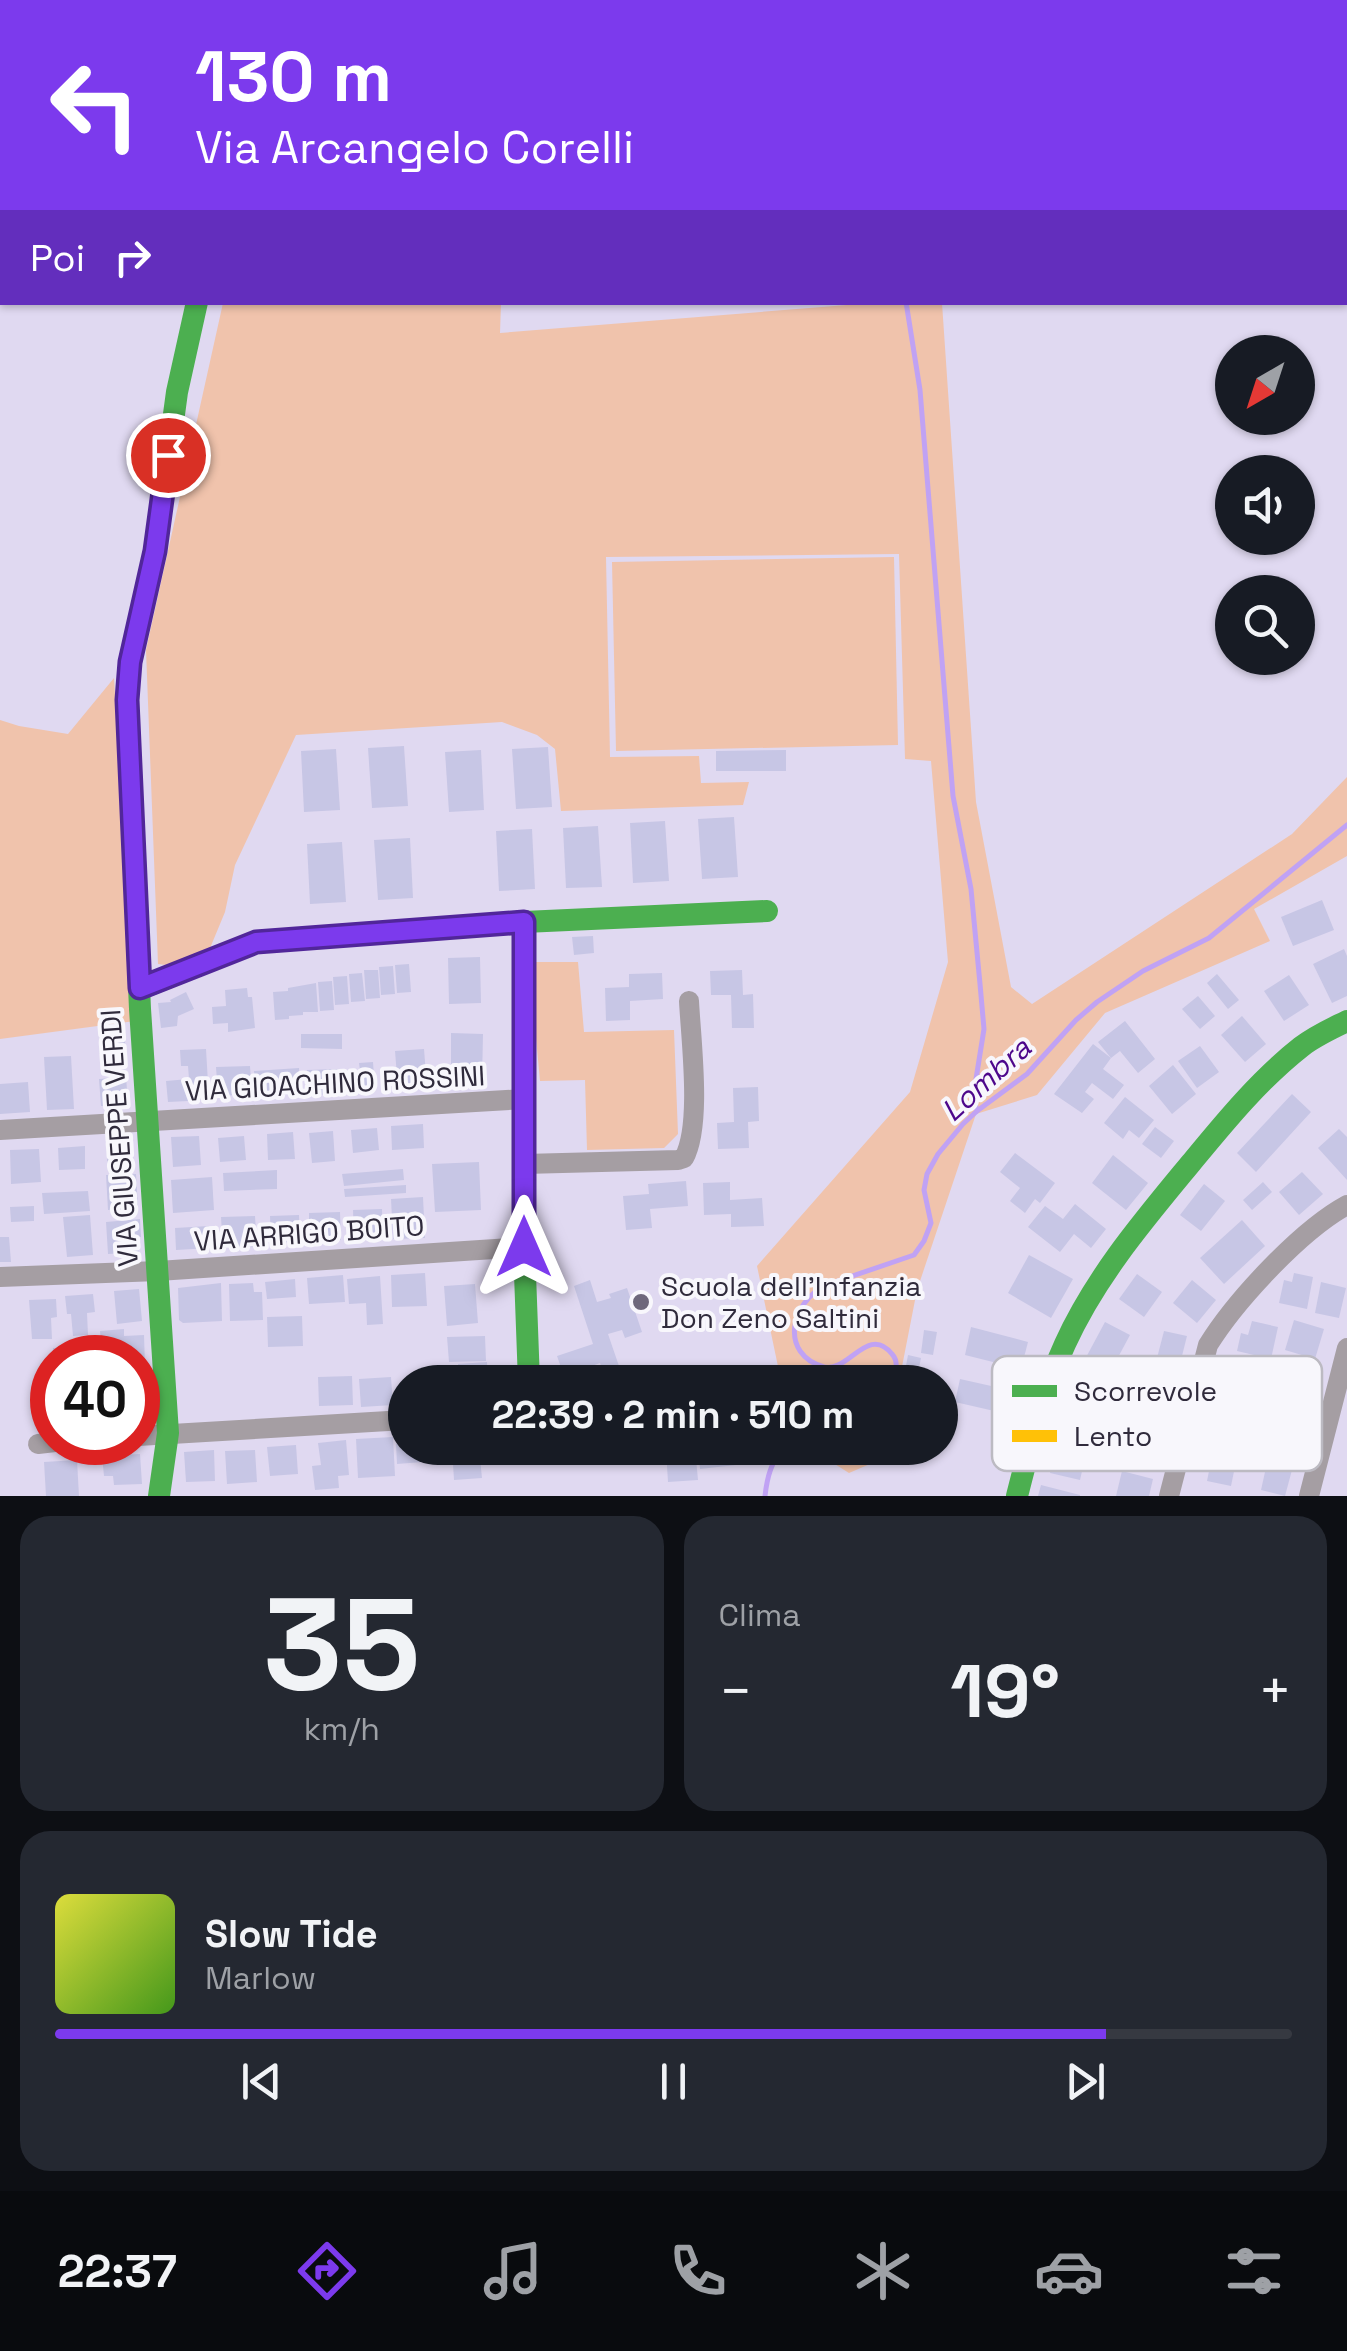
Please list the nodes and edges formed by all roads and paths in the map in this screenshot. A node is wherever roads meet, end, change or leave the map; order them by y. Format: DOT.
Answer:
graph roads {
  1 [pos="196,305"];
  2 [pos="767,911"];
  3 [pos="524,922"];
  4 [pos="140,988"];
  5 [pos="689,1001"];
  6 [pos="1347,1021"];
  7 [pos="525,1100"];
  8 [pos="149,1122"];
  9 [pos="0,1130"];
  10 [pos="524,1164"];
  11 [pos="1347,1205"];
  12 [pos="524,1247"];
  13 [pos="158,1271"];
  14 [pos="0,1277"];
  15 [pos="1347,1348"];
  16 [pos="1060,1356"];
  17 [pos="1205,1356"];
  18 [pos="527,1365"];
  19 [pos="388,1421"];
  20 [pos="168,1433"];
  21 [pos="160,1434"];
  22 [pos="1322,1445"];
  23 [pos="1023,1471"];
  24 [pos="1175,1471"];
  25 [pos="1315,1471"];
  26 [pos="159,1496"];
  27 [pos="1017,1496"];
  28 [pos="1169,1496"];
  29 [pos="1309,1496"];
  1 -- 4 [label="street, VIA GIUSEPPE VERDI"];
  2 -- 3 [label="street"];
  3 -- 4 [label="street"];
  3 -- 7 [label="street"];
  4 -- 8 [label="street, VIA GIUSEPPE VERDI"];
  5 -- 10 [label="street"];
  6 -- 16 [label="street"];
  7 -- 8 [label="street, VIA GIOACHINO ROSSINI"];
  7 -- 10 [label="street"];
  8 -- 9 [label="street, VIA GIOACHINO ROSSINI"];
  8 -- 13 [label="street, VIA GIUSEPPE VERDI"];
  10 -- 12 [label="street"];
  11 -- 17 [label="street"];
  12 -- 13 [label="street, VIA ARRIGO BOITO"];
  12 -- 18 [label="street"];
  13 -- 14 [label="street, VIA ARRIGO BOITO"];
  13 -- 20 [label="street, VIA GIUSEPPE VERDI"];
  15 -- 22 [label="street"];
  19 -- 20 [label="street"];
  20 -- 21 [label="street"];
  20 -- 26 [label="street, VIA GIUSEPPE VERDI"];
  23 -- 27 [label="street"];
  24 -- 28 [label="street"];
  25 -- 29 [label="street"];
}
